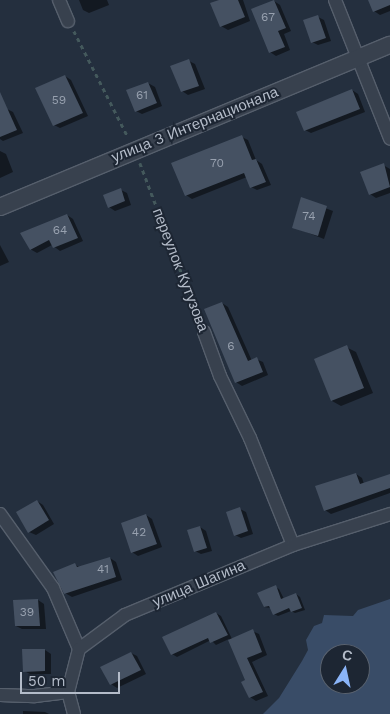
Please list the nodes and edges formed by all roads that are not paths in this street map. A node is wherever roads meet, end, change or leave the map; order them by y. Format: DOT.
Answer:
graph roads {
  1 [pos="59,0"];
  2 [pos="335,0"];
  3 [pos="68,20"];
  4 [pos="390,45"];
  5 [pos="357,58"];
  6 [pos="390,138"];
  7 [pos="0,207"];
  8 [pos="204,332"];
  9 [pos="0,514"];
  10 [pos="390,514"];
  11 [pos="293,545"];
  12 [pos="79,649"];
  13 [pos="68,692"];
  14 [pos="0,695"];
  15 [pos="74,714"];
  1 -- 3 [label="street"];
  2 -- 5 [label="street"];
  4 -- 5 [label="street, улица 3 Интернационала"];
  5 -- 6 [label="street"];
  5 -- 7 [label="street, улица 3 Интернационала"];
  8 -- 11 [label="street, переулок Кутузова"];
  9 -- 12 [label="street"];
  10 -- 11 [label="street, улица Шагина"];
  11 -- 12 [label="street, улица Шагина"];
  12 -- 13 [label="street"];
  13 -- 14 [label="street"];
  13 -- 15 [label="street"];
}
